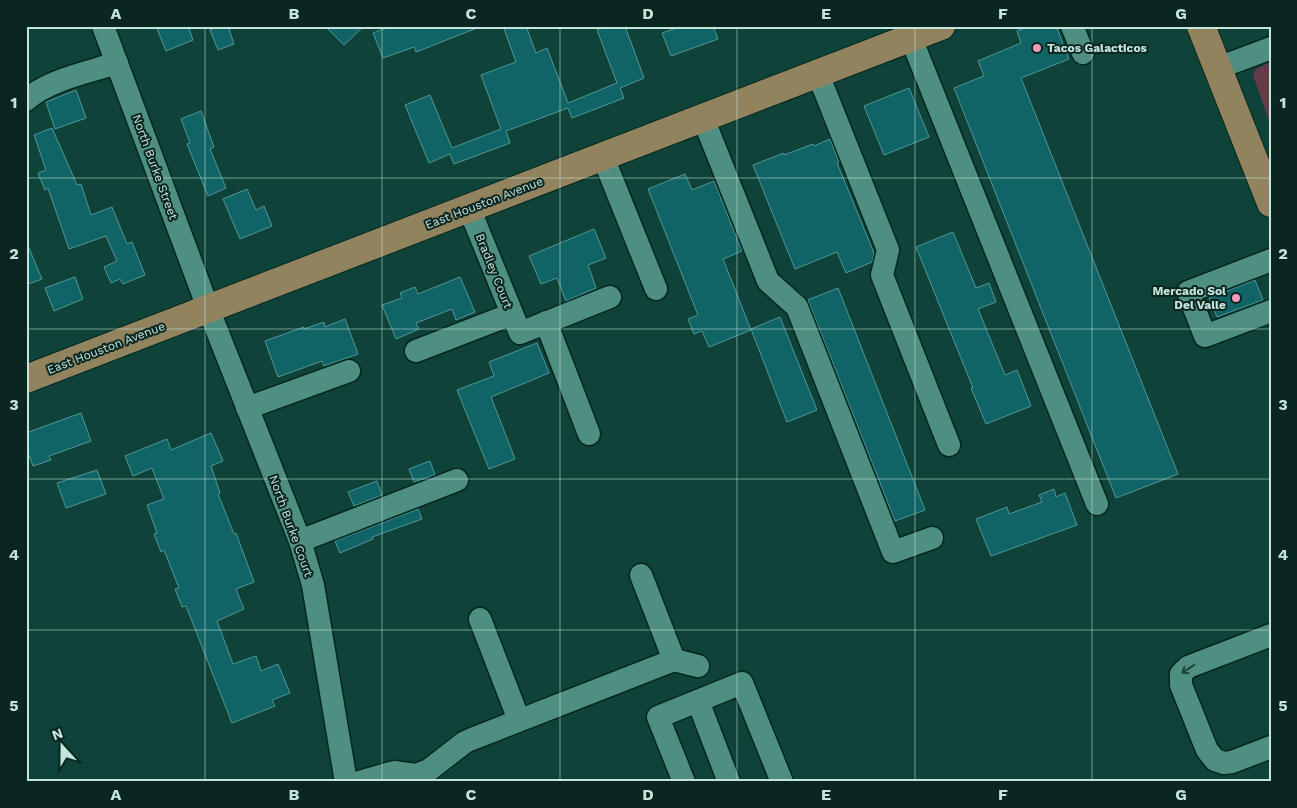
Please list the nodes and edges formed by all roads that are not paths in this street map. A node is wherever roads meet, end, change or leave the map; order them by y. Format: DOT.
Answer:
graph roads {
  1 [pos="103,26"];
  2 [pos="941,26"];
  3 [pos="1072,26"];
  4 [pos="1202,26"];
  5 [pos="911,38"];
  6 [pos="1271,48"];
  7 [pos="1082,53"];
  8 [pos="117,63"];
  9 [pos="1218,68"];
  10 [pos="818,74"];
  11 [pos="26,100"];
  12 [pos="703,118"];
  13 [pos="603,157"];
  14 [pos="1263,163"];
  15 [pos="1271,204"];
  16 [pos="469,208"];
  17 [pos="1271,260"];
  18 [pos="656,289"];
  19 [pos="610,297"];
  20 [pos="208,308"];
  21 [pos="1271,311"];
  22 [pos="546,322"];
  23 [pos="516,323"];
  24 [pos="416,351"];
  25 [pos="349,371"];
  26 [pos="26,379"];
  27 [pos="246,408"];
  28 [pos="589,434"];
  29 [pos="949,445"];
  30 [pos="457,480"];
  31 [pos="1097,504"];
  32 [pos="932,538"];
  33 [pos="300,541"];
  34 [pos="641,575"];
  35 [pos="480,619"];
  36 [pos="1271,635"];
  37 [pos="674,660"];
  38 [pos="698,666"];
  39 [pos="698,701"];
  40 [pos="519,720"];
  41 [pos="1271,747"];
  42 [pos="346,782"];
  43 [pos="359,782"];
  44 [pos="684,782"];
  45 [pos="729,782"];
  46 [pos="782,782"];
  1 -- 8 [label="street, North Burke Street"];
  2 -- 5 [label="main road, East Houston Avenue"];
  3 -- 7 [label="street"];
  4 -- 9 [label="main road"];
  5 -- 10 [label="main road, East Houston Avenue"];
  5 -- 31 [label="street"];
  6 -- 9 [label="street"];
  8 -- 11 [label="street"];
  8 -- 20 [label="street, North Burke Street"];
  9 -- 14 [label="main road"];
  10 -- 12 [label="main road, East Houston Avenue"];
  10 -- 29 [label="street"];
  12 -- 13 [label="main road, East Houston Avenue"];
  12 -- 32 [label="street"];
  13 -- 16 [label="main road, East Houston Avenue"];
  13 -- 18 [label="street"];
  14 -- 15 [label="main road"];
  16 -- 20 [label="main road, East Houston Avenue"];
  16 -- 23 [label="street, Bradley Court"];
  17 -- 21 [label="street"];
  19 -- 22 [label="street"];
  20 -- 26 [label="main road, East Houston Avenue"];
  20 -- 27 [label="street, North Burke Court"];
  22 -- 23 [label="street"];
  22 -- 28 [label="street"];
  23 -- 24 [label="street"];
  25 -- 27 [label="street"];
  27 -- 33 [label="street, North Burke Court"];
  30 -- 33 [label="street"];
  33 -- 42 [label="street, North Burke Court"];
  34 -- 37 [label="street"];
  35 -- 40 [label="street"];
  36 -- 41 [label="street, one-way"];
  37 -- 38 [label="street"];
  37 -- 40 [label="street"];
  39 -- 44 [label="street"];
  39 -- 45 [label="street"];
  39 -- 46 [label="street"];
  40 -- 43 [label="street"];
}
